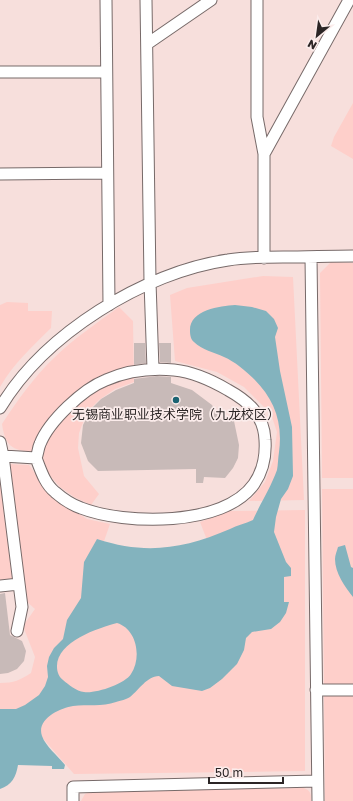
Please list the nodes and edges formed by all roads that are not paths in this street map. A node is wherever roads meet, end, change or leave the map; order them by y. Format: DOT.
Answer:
graph roads {
  1 [pos="106,0"];
  2 [pos="146,0"];
  3 [pos="211,0"];
  4 [pos="257,0"];
  5 [pos="349,0"];
  6 [pos="147,44"];
  7 [pos="0,72"];
  8 [pos="106,72"];
  9 [pos="264,154"];
  10 [pos="108,173"];
  11 [pos="0,174"];
  12 [pos="353,256"];
  13 [pos="311,257"];
  14 [pos="264,258"];
  15 [pos="150,282"];
  16 [pos="109,305"];
  17 [pos="153,369"];
  18 [pos="0,408"];
  19 [pos="0,442"];
  20 [pos="3,456"];
  21 [pos="36,458"];
  22 [pos="18,584"];
  23 [pos="0,586"];
  24 [pos="17,630"];
  25 [pos="316,690"];
  26 [pos="353,690"];
  27 [pos="317,781"];
  28 [pos="73,801"];
  29 [pos="318,801"];
  1 -- 8 [label="street"];
  2 -- 6 [label="street"];
  3 -- 6 [label="street"];
  4 -- 9 [label="street"];
  5 -- 9 [label="street"];
  6 -- 15 [label="street"];
  7 -- 8 [label="street"];
  8 -- 10 [label="street"];
  9 -- 14 [label="street"];
  10 -- 11 [label="street"];
  10 -- 16 [label="street"];
  12 -- 13 [label="street"];
  13 -- 14 [label="street"];
  13 -- 25 [label="street"];
  14 -- 15 [label="street"];
  15 -- 16 [label="street"];
  15 -- 17 [label="street"];
  16 -- 18 [label="street"];
  17 -- 21 [label="street"];
  17 -- 21 [label="street"];
  19 -- 20 [label="street"];
  20 -- 21 [label="street"];
  20 -- 22 [label="street"];
  22 -- 23 [label="street"];
  22 -- 24 [label="street"];
  25 -- 26 [label="street"];
  25 -- 27 [label="street"];
  27 -- 28 [label="street"];
  27 -- 29 [label="street"];
}
